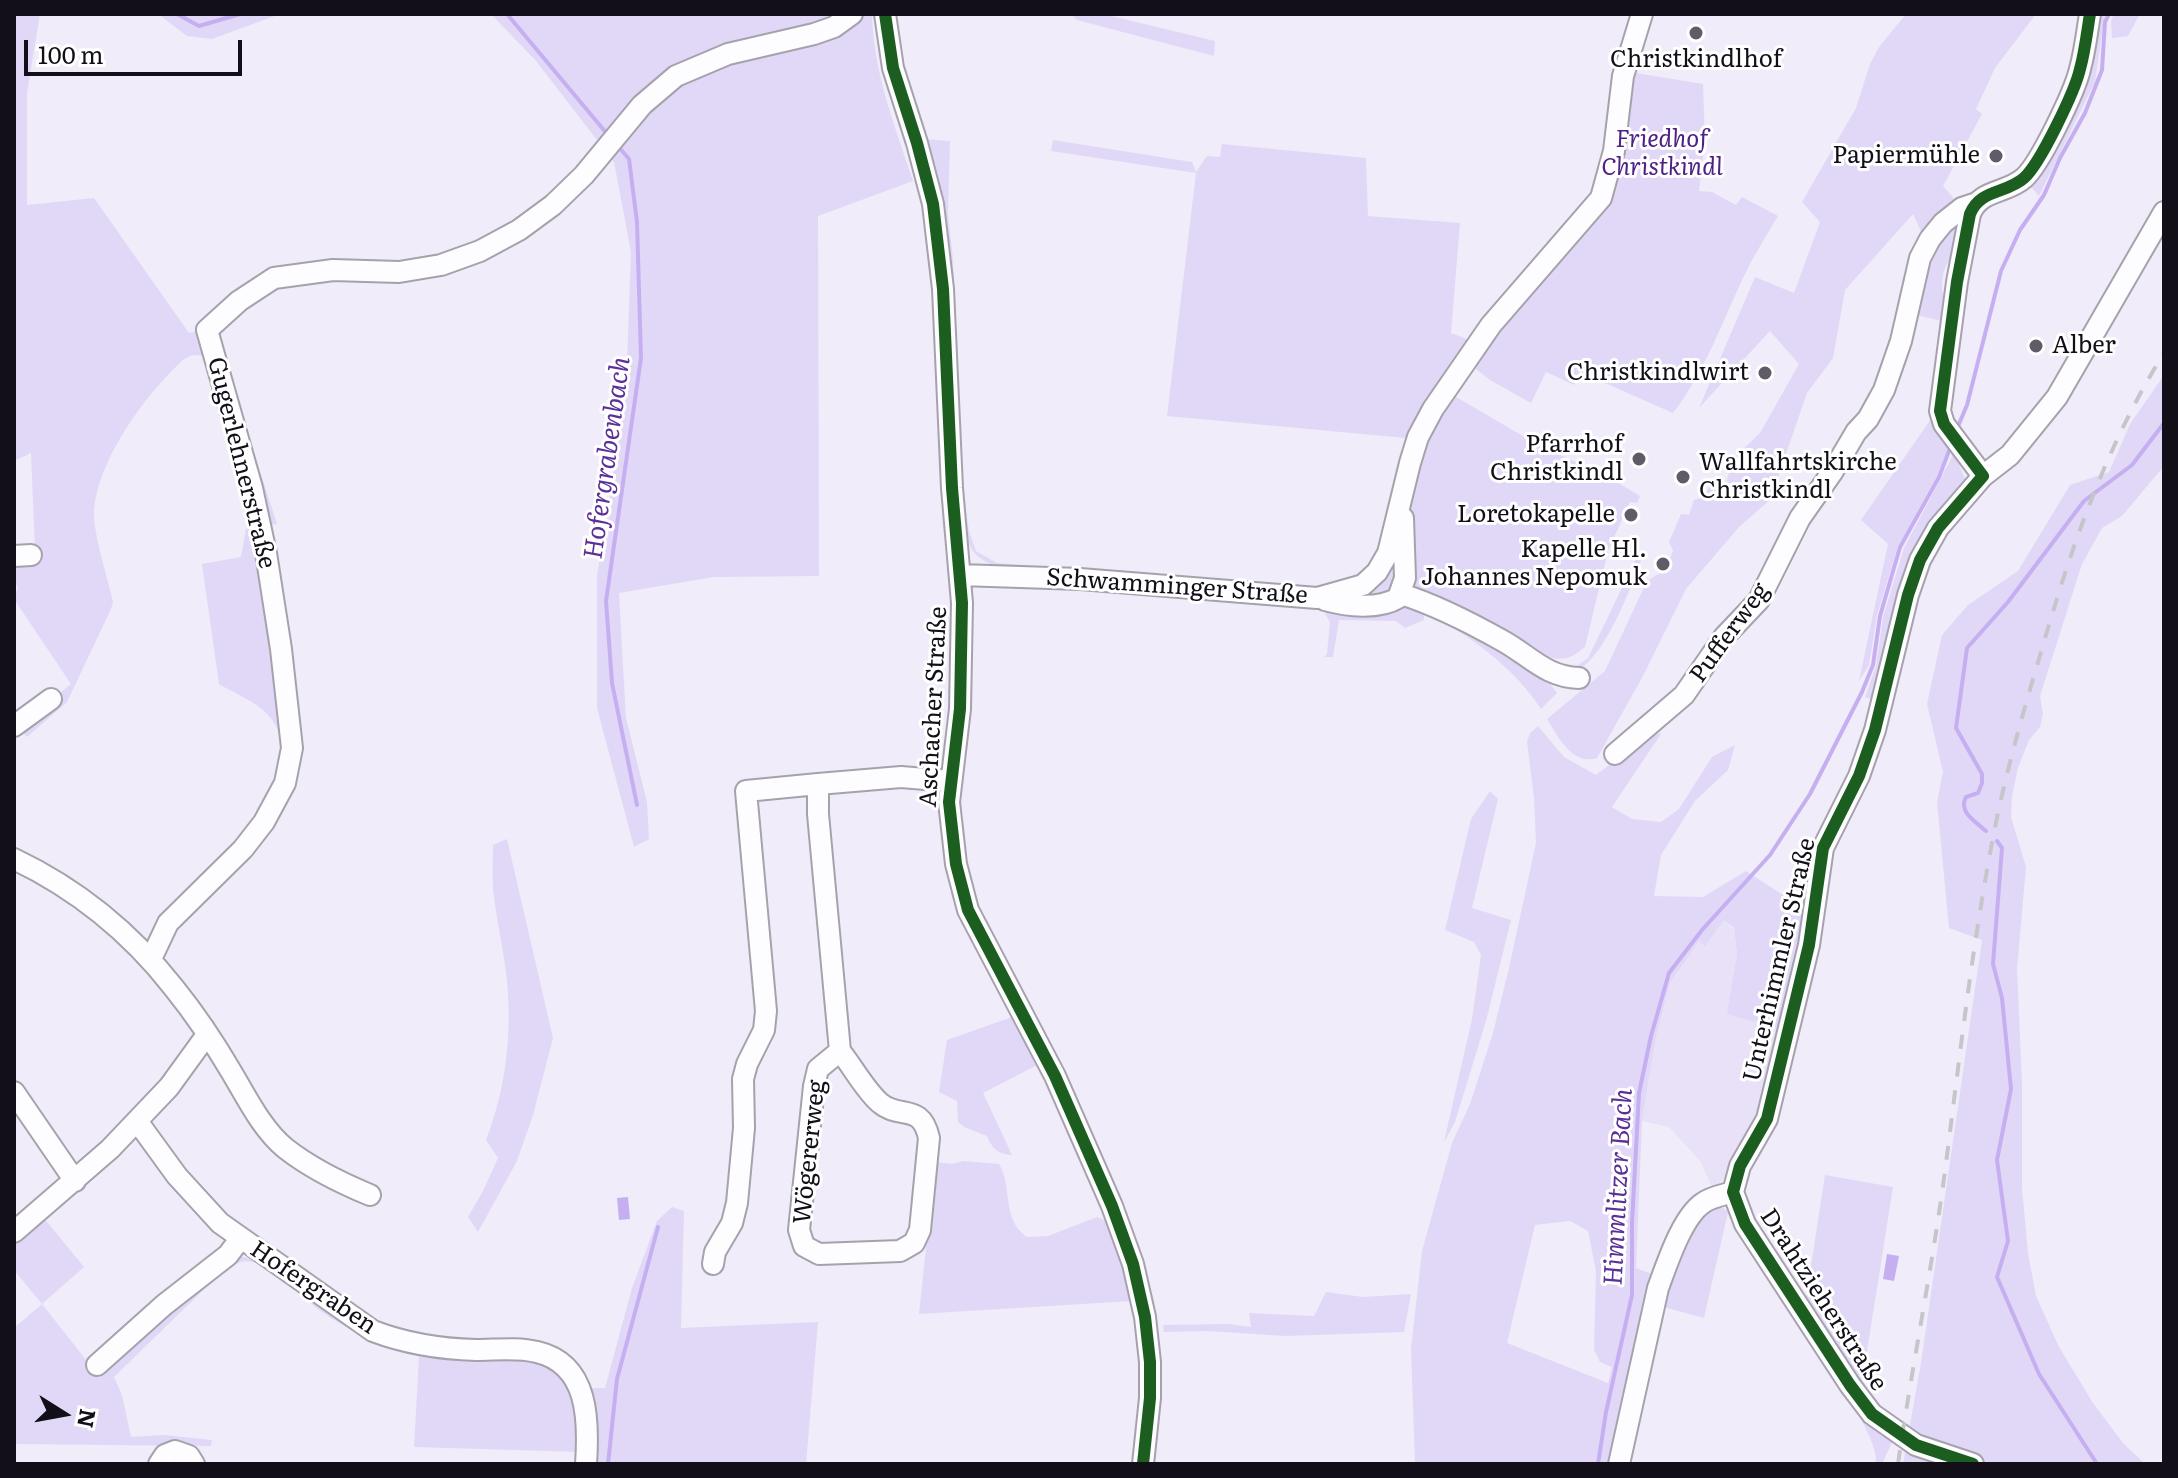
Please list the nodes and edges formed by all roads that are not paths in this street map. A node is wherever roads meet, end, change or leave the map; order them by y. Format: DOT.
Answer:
graph roads {
  1 [pos="852,14"];
  2 [pos="885,14"];
  3 [pos="1642,14"];
  4 [pos="2090,14"];
  5 [pos="1974,204"];
  6 [pos="2164,212"];
  7 [pos="1983,476"];
  8 [pos="1401,500"];
  9 [pos="960,575"];
  10 [pos="1401,594"];
  11 [pos="1317,598"];
  12 [pos="1579,678"];
  13 [pos="51,699"];
  14 [pos="14,726"];
  15 [pos="1615,754"];
  16 [pos="950,781"];
  17 [pos="818,784"];
  18 [pos="14,859"];
  19 [pos="151,959"];
  20 [pos="206,1036"];
  21 [pos="840,1051"];
  22 [pos="14,1092"];
  23 [pos="137,1121"];
  24 [pos="75,1181"];
  25 [pos="1733,1192"];
  26 [pos="370,1195"];
  27 [pos="14,1232"];
  28 [pos="240,1239"];
  29 [pos="713,1264"];
  30 [pos="97,1365"];
  31 [pos="159,1464"];
  32 [pos="194,1464"];
  33 [pos="586,1464"];
  34 [pos="1143,1464"];
  35 [pos="1619,1464"];
  36 [pos="1973,1464"];
  1 -- 19 [label="street, Gugerlehnerstraße"];
  2 -- 9 [label="street, Aschacher Straße"];
  3 -- 8 [label="street, Schwamminger Straße"];
  4 -- 5 [label="street, Pufferweg"];
  5 -- 7 [label="street"];
  5 -- 15 [label="street, Pufferweg"];
  6 -- 7 [label="street, Unterhimmler Straße"];
  7 -- 25 [label="street, Unterhimmler Straße"];
  8 -- 10 [label="street"];
  8 -- 11 [label="street, Schwamminger Straße"];
  9 -- 11 [label="street, Schwamminger Straße"];
  9 -- 16 [label="street, Aschacher Straße"];
  10 -- 11 [label="street"];
  10 -- 12 [label="street"];
  13 -- 14 [label="street"];
  16 -- 17 [label="street"];
  16 -- 34 [label="street, Aschacher Straße"];
  17 -- 21 [label="street, Wögererweg"];
  17 -- 29 [label="street"];
  18 -- 19 [label="street"];
  19 -- 20 [label="street"];
  20 -- 23 [label="street"];
  20 -- 26 [label="street"];
  21 -- 21 [label="street, Wögererweg"];
  22 -- 24 [label="street"];
  23 -- 24 [label="street"];
  23 -- 28 [label="street, Hofergraben"];
  24 -- 27 [label="street"];
  25 -- 35 [label="street"];
  25 -- 36 [label="street, Drahtzieherstraße"];
  28 -- 30 [label="street, Hofergraben"];
  28 -- 33 [label="street, Hofergraben"];
  31 -- 32 [label="street"];
}
